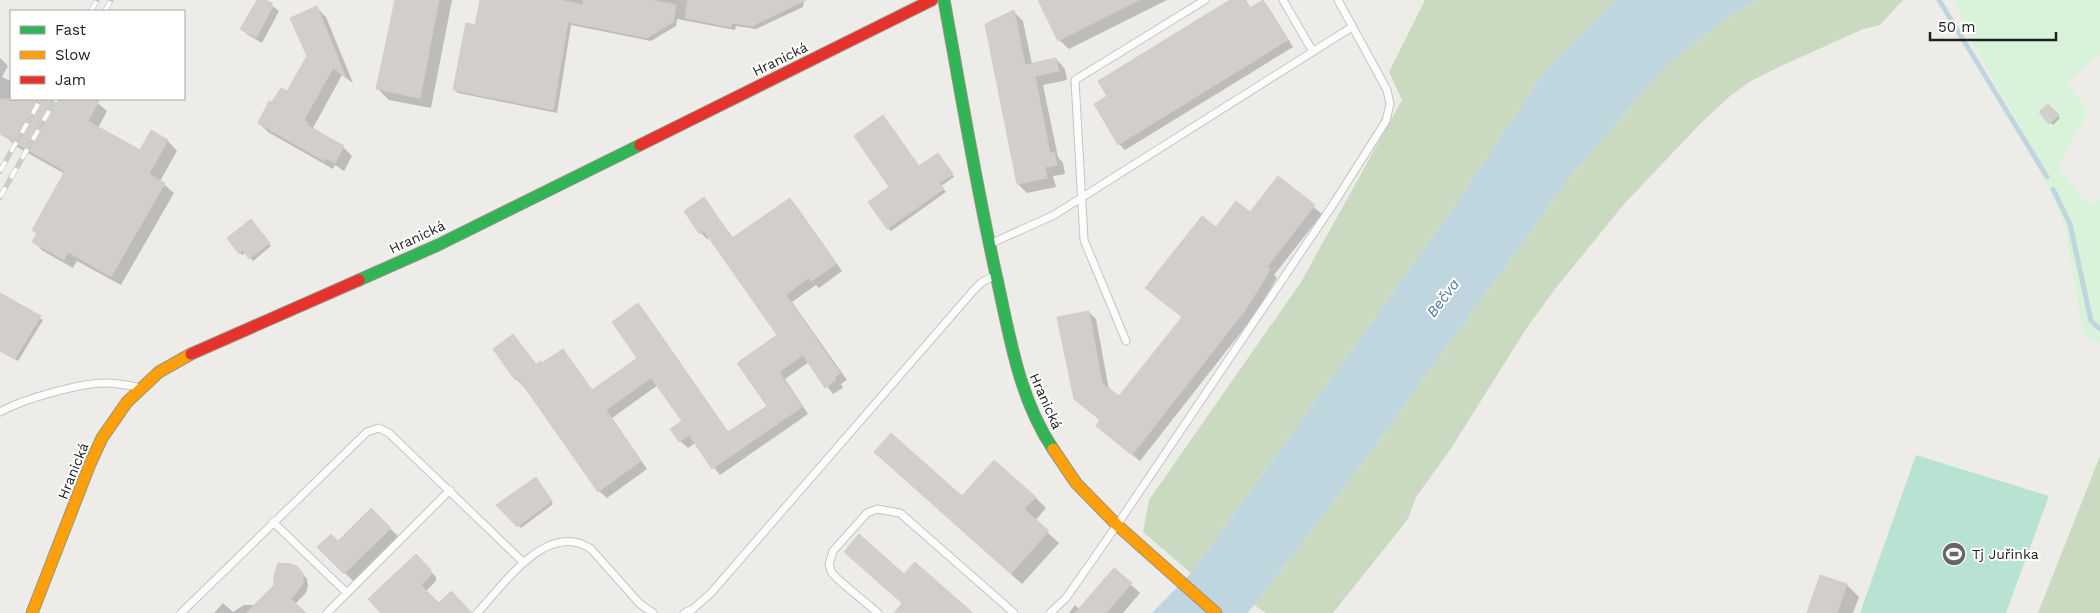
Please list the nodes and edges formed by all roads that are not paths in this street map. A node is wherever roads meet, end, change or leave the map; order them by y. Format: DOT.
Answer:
graph roads {
  1 [pos="932,0"];
  2 [pos="944,0"];
  3 [pos="1206,0"];
  4 [pos="1283,0"];
  5 [pos="1338,0"];
  6 [pos="1352,27"];
  7 [pos="1313,52"];
  8 [pos="1081,198"];
  9 [pos="989,244"];
  10 [pos="996,276"];
  11 [pos="1126,341"];
  12 [pos="140,388"];
  13 [pos="0,412"];
  14 [pos="450,490"];
  15 [pos="273,522"];
  16 [pos="1117,525"];
  17 [pos="523,562"];
  18 [pos="347,594"];
  19 [pos="32,613"];
  20 [pos="181,613"];
  21 [pos="327,613"];
  22 [pos="477,613"];
  23 [pos="653,613"];
  24 [pos="684,613"];
  25 [pos="878,613"];
  26 [pos="1014,613"];
  27 [pos="1050,613"];
  28 [pos="1216,613"];
  1 -- 12 [label="street, Hranická"];
  2 -- 9 [label="street, Hranická"];
  3 -- 8 [label="lane"];
  4 -- 7 [label="lane"];
  5 -- 6 [label="lane"];
  6 -- 7 [label="lane"];
  6 -- 16 [label="lane"];
  7 -- 8 [label="lane"];
  8 -- 9 [label="lane"];
  8 -- 11 [label="lane"];
  9 -- 10 [label="street, Hranická"];
  10 -- 16 [label="street, Hranická"];
  10 -- 24 [label="lane"];
  12 -- 13 [label="lane"];
  12 -- 19 [label="street, Hranická"];
  14 -- 15 [label="lane"];
  14 -- 17 [label="lane"];
  14 -- 18 [label="lane"];
  15 -- 18 [label="lane"];
  15 -- 20 [label="lane"];
  16 -- 27 [label="lane"];
  16 -- 28 [label="street, Hranická"];
  17 -- 22 [label="lane"];
  17 -- 23 [label="lane"];
  18 -- 21 [label="lane"];
  25 -- 26 [label="lane"];
}
